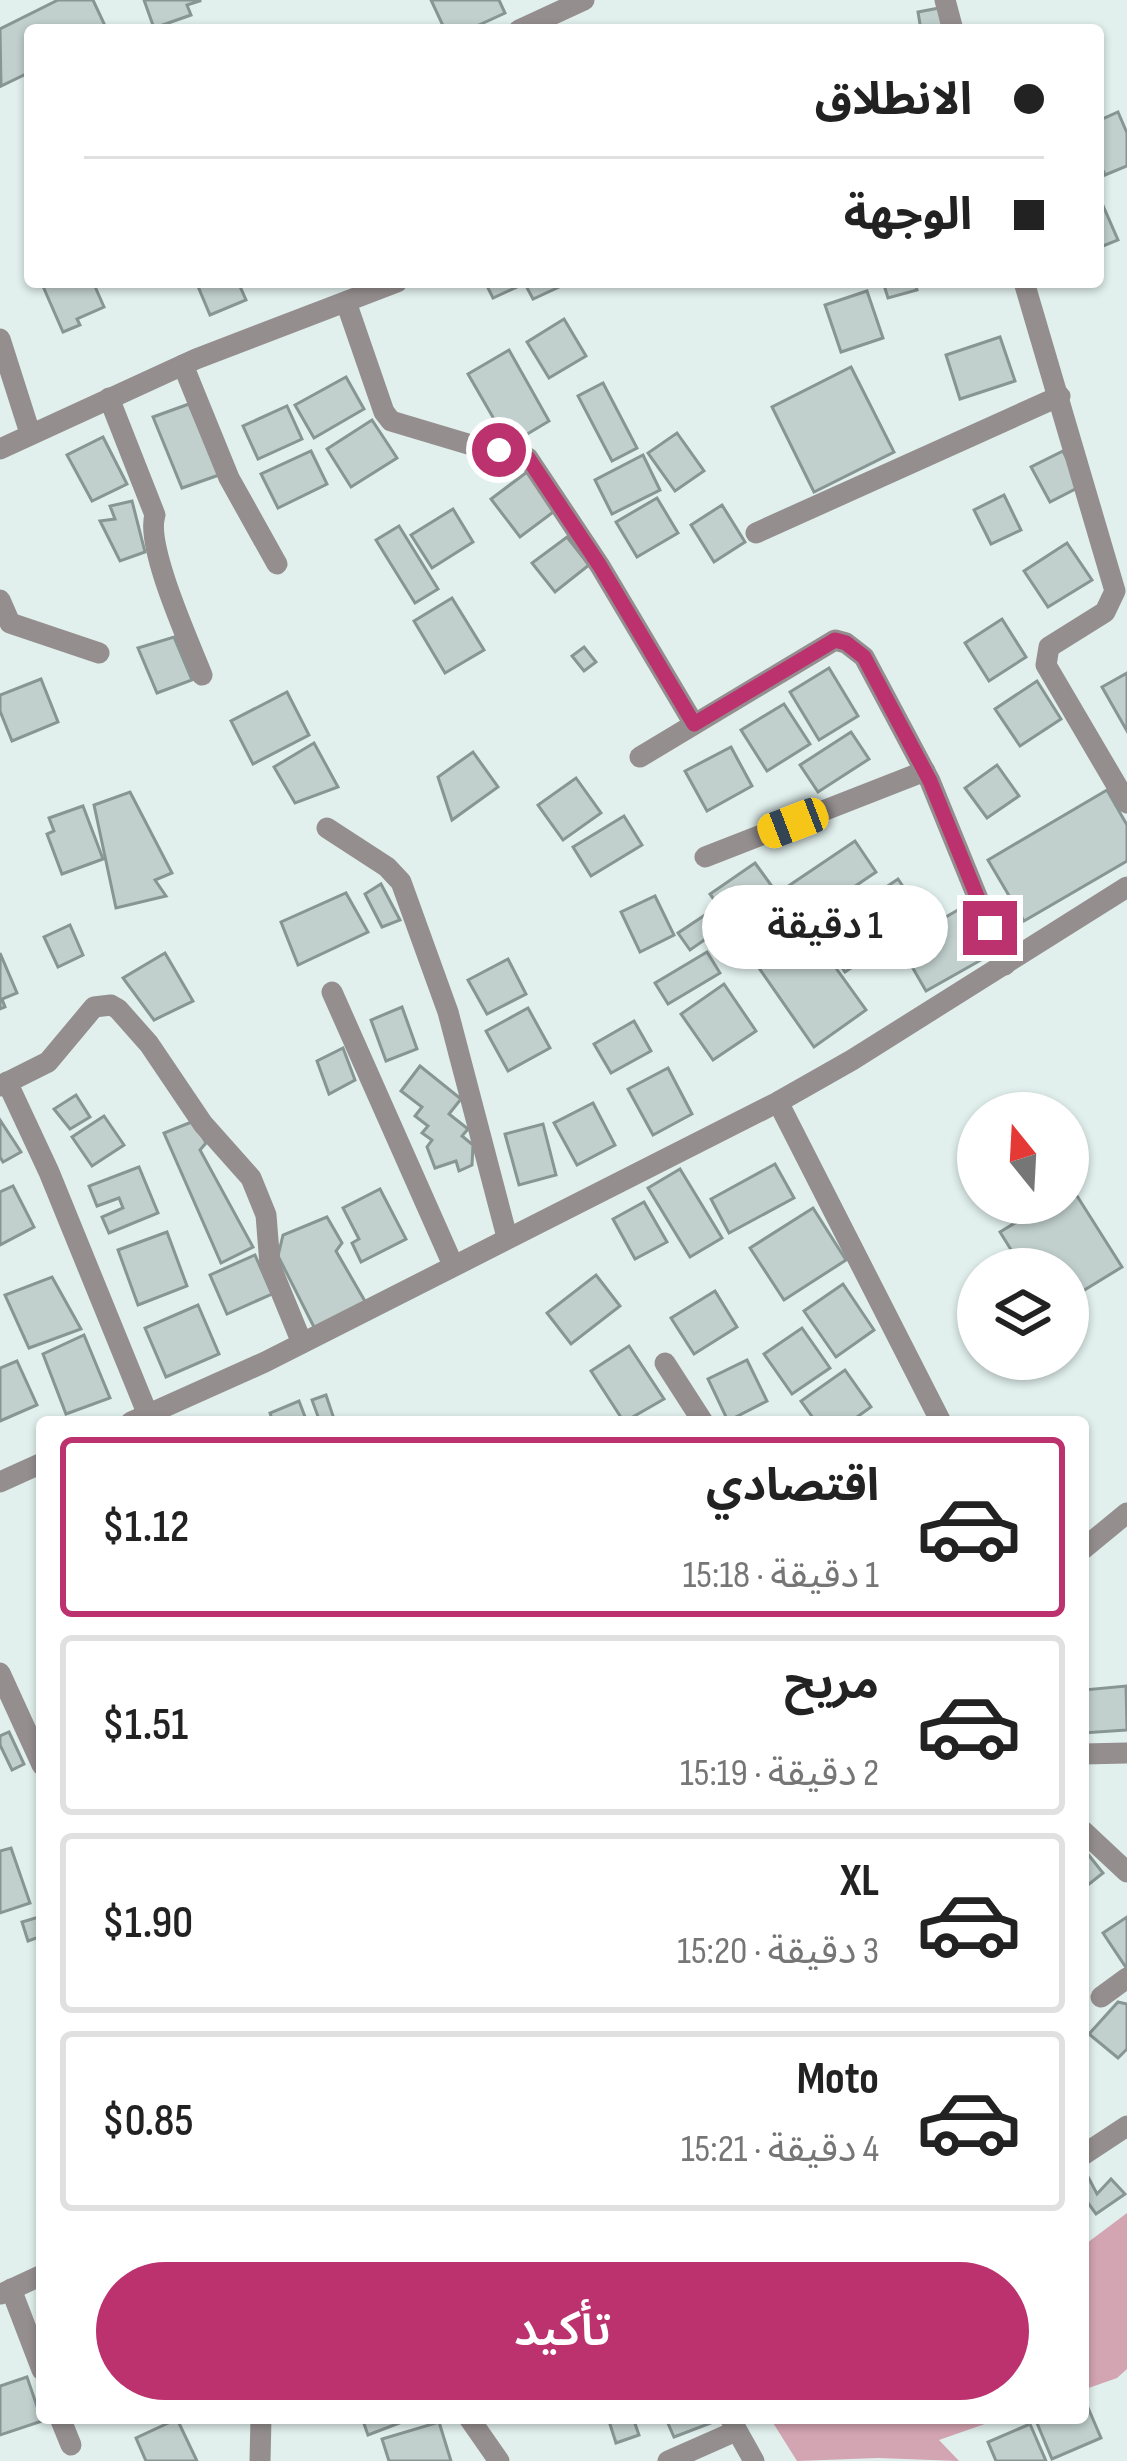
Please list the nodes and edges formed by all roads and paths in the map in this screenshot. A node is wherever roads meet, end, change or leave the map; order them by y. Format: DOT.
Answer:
graph roads {
  1 [pos="584,0"];
  2 [pos="532,24"];
  3 [pos="382,288"];
  4 [pos="1026,288"];
  5 [pos="346,302"];
  6 [pos="0,339"];
  7 [pos="182,365"];
  8 [pos="1060,397"];
  9 [pos="109,398"];
  10 [pos="31,433"];
  11 [pos="0,449"];
  12 [pos="756,533"];
  13 [pos="277,564"];
  14 [pos="0,600"];
  15 [pos="99,653"];
  16 [pos="202,675"];
  17 [pos="694,724"];
  18 [pos="640,757"];
  19 [pos="925,771"];
  20 [pos="1127,803"];
  21 [pos="327,828"];
  22 [pos="705,857"];
  23 [pos="1127,887"];
  24 [pos="1005,965"];
  25 [pos="332,992"];
  26 [pos="4,1084"];
  27 [pos="778,1102"];
  28 [pos="507,1237"];
  29 [pos="453,1265"];
  30 [pos="302,1343"];
  31 [pos="665,1363"];
  32 [pos="139,1416"];
  33 [pos="144,1416"];
  34 [pos="699,1416"];
  35 [pos="938,1416"];
  36 [pos="36,1466"];
  37 [pos="0,1482"];
  38 [pos="1127,1513"];
  39 [pos="1089,1544"];
  40 [pos="0,1673"];
  41 [pos="36,1752"];
  42 [pos="1127,1753"];
  43 [pos="1089,1754"];
  44 [pos="1089,1837"];
  45 [pos="1127,1872"];
  46 [pos="1127,1978"];
  47 [pos="1101,1997"];
  48 [pos="1127,2126"];
  49 [pos="1089,2151"];
  50 [pos="36,2278"];
  51 [pos="5,2291"];
  52 [pos="36,2357"];
  53 [pos="62,2424"];
  54 [pos="261,2424"];
  55 [pos="473,2424"];
  56 [pos="733,2425"];
  57 [pos="70,2445"];
  58 [pos="260,2461"];
  59 [pos="499,2461"];
  60 [pos="668,2461"];
  61 [pos="754,2461"];
  1 -- 2 [label="street"];
  3 -- 5 [label="street"];
  4 -- 8 [label="street"];
  5 -- 7 [label="street"];
  5 -- 17 [label="street"];
  6 -- 10 [label="street"];
  7 -- 9 [label="street"];
  7 -- 13 [label="street"];
  8 -- 12 [label="street"];
  8 -- 20 [label="street"];
  9 -- 10 [label="street"];
  9 -- 16 [label="street"];
  10 -- 11 [label="street"];
  14 -- 15 [label="street"];
  17 -- 18 [label="street"];
  17 -- 19 [label="street"];
  19 -- 22 [label="street"];
  19 -- 24 [label="street"];
  21 -- 28 [label="street"];
  23 -- 24 [label="street"];
  24 -- 27 [label="street"];
  25 -- 29 [label="street"];
  26 -- 30 [label="street"];
  26 -- 32 [label="street"];
  27 -- 28 [label="street"];
  27 -- 35 [label="street"];
  28 -- 29 [label="street"];
  29 -- 30 [label="street"];
  30 -- 33 [label="street"];
  31 -- 34 [label="street"];
  36 -- 37 [label="street"];
  38 -- 39 [label="street"];
  40 -- 41 [label="street"];
  42 -- 43 [label="street"];
  44 -- 45 [label="street"];
  46 -- 47 [label="street"];
  48 -- 49 [label="street"];
  50 -- 51 [label="street"];
  51 -- 52 [label="street"];
  53 -- 57 [label="street"];
  54 -- 58 [label="street"];
  55 -- 59 [label="street"];
  56 -- 60 [label="street"];
  56 -- 61 [label="street"];
}
